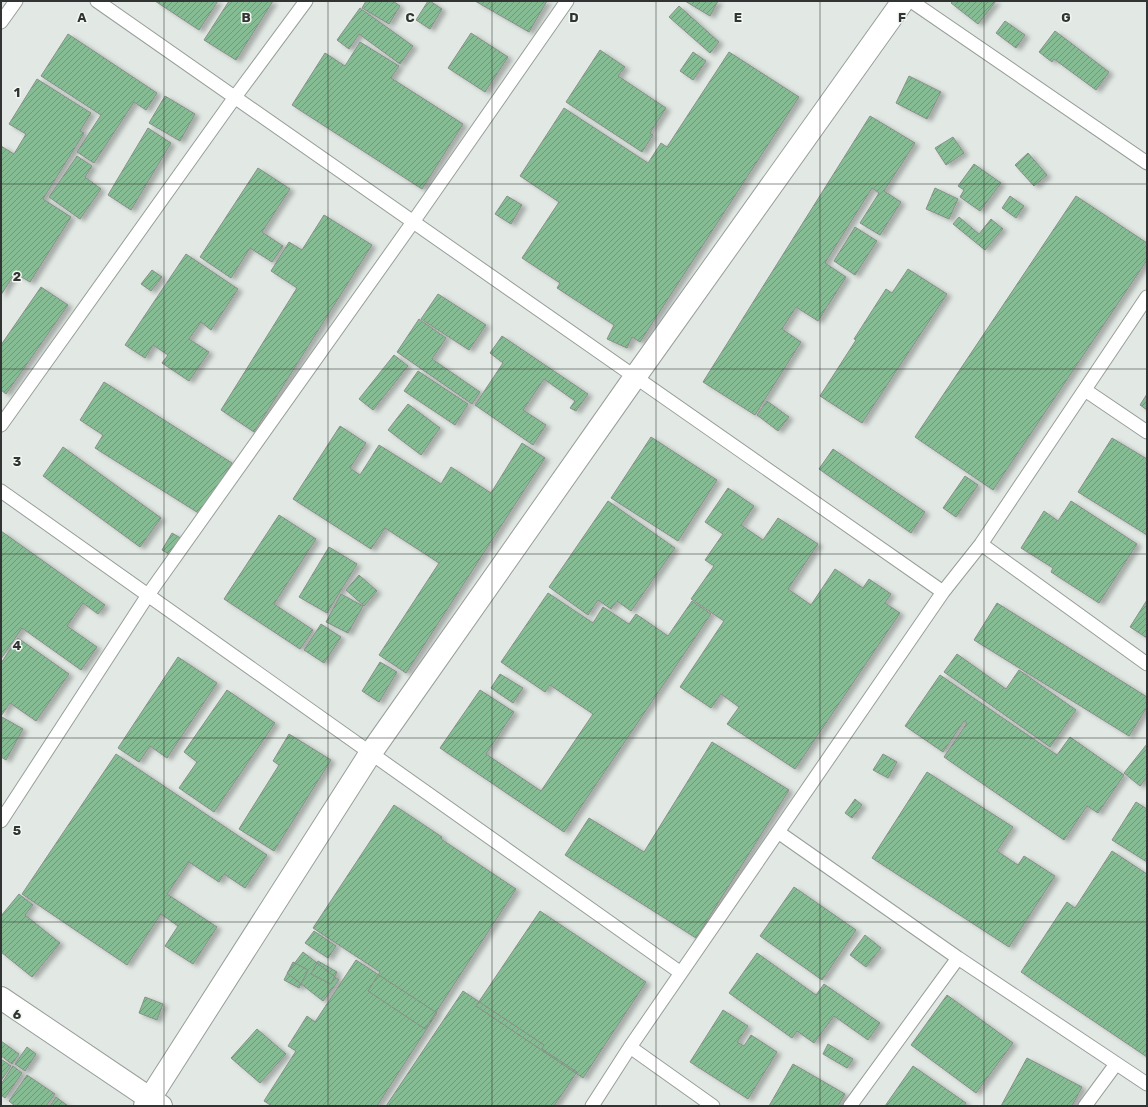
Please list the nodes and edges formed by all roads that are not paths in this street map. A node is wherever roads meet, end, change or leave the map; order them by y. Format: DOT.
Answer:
graph roads {
  1 [pos="16,1"];
  2 [pos="97,1"];
  3 [pos="306,1"];
  4 [pos="567,1"];
  5 [pos="903,1"];
  6 [pos="911,1"];
  7 [pos="1,22"];
  8 [pos="235,97"];
  9 [pos="1147,163"];
  10 [pos="413,222"];
  11 [pos="1147,297"];
  12 [pos="634,377"];
  13 [pos="1085,390"];
  14 [pos="1,425"];
  15 [pos="1147,432"];
  16 [pos="1,491"];
  17 [pos="981,544"];
  18 [pos="943,592"];
  19 [pos="148,595"];
  20 [pos="1147,664"];
  21 [pos="370,754"];
  22 [pos="1,821"];
  23 [pos="778,832"];
  24 [pos="958,958"];
  25 [pos="681,974"];
  26 [pos="1,998"];
  27 [pos="630,1047"];
  28 [pos="1116,1064"];
  29 [pos="1147,1084"];
  30 [pos="152,1104"];
  31 [pos="592,1106"];
  32 [pos="713,1106"];
  33 [pos="850,1106"];
  34 [pos="1085,1106"];
  1 -- 7 [label="lane"];
  2 -- 8 [label="lane"];
  3 -- 8 [label="lane"];
  4 -- 10 [label="lane"];
  5 -- 12 [label="street"];
  6 -- 9 [label="lane"];
  8 -- 10 [label="lane"];
  8 -- 14 [label="lane"];
  10 -- 12 [label="lane"];
  10 -- 19 [label="lane"];
  11 -- 13 [label="lane"];
  12 -- 18 [label="lane"];
  12 -- 21 [label="street"];
  13 -- 15 [label="lane"];
  13 -- 17 [label="lane"];
  16 -- 19 [label="lane"];
  17 -- 18 [label="lane"];
  17 -- 20 [label="lane"];
  18 -- 23 [label="lane"];
  19 -- 21 [label="lane"];
  19 -- 22 [label="lane"];
  21 -- 25 [label="lane"];
  21 -- 30 [label="street"];
  23 -- 24 [label="lane"];
  23 -- 25 [label="lane"];
  24 -- 28 [label="lane"];
  24 -- 33 [label="lane"];
  25 -- 27 [label="lane"];
  26 -- 30 [label="street"];
  27 -- 31 [label="lane"];
  27 -- 32 [label="lane"];
  28 -- 29 [label="lane"];
  28 -- 34 [label="lane"];
}
